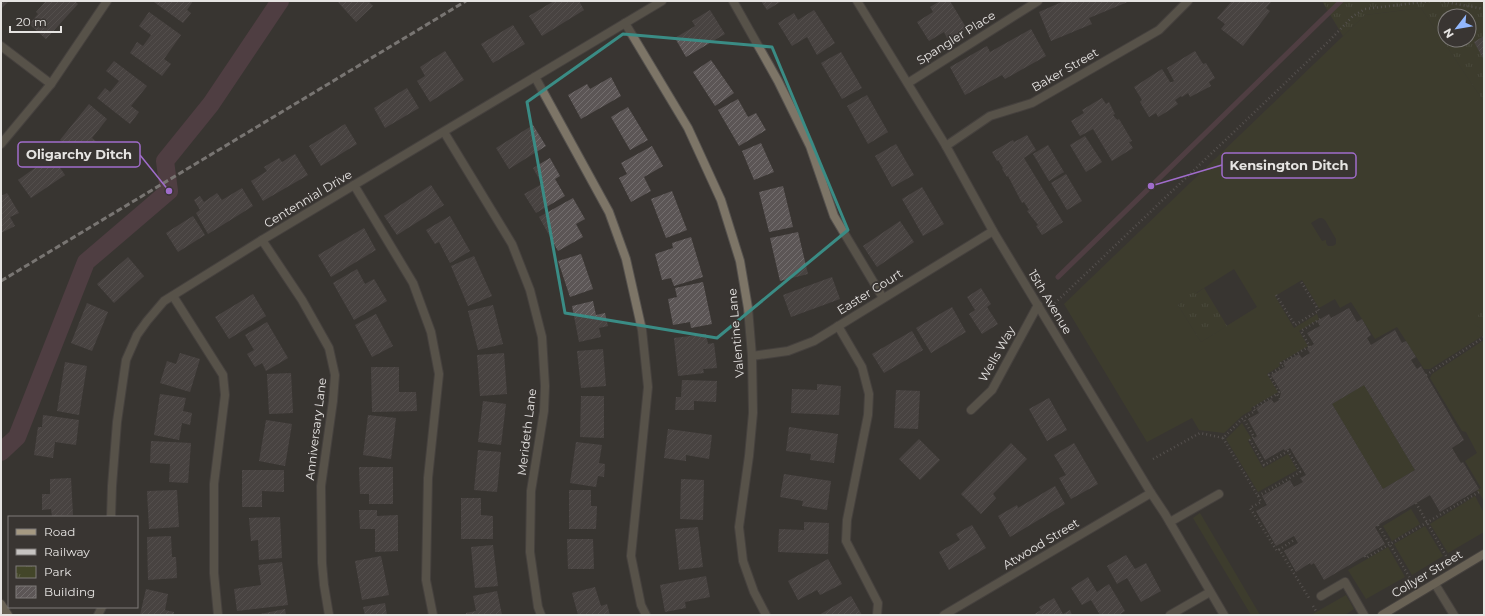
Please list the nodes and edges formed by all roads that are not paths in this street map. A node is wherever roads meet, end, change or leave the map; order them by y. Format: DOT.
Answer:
graph roads {
  1 [pos="107,1"];
  2 [pos="662,1"];
  3 [pos="733,1"];
  4 [pos="857,1"];
  5 [pos="1038,1"];
  6 [pos="1188,1"];
  7 [pos="625,23"];
  8 [pos="1,46"];
  9 [pos="535,77"];
  10 [pos="908,83"];
  11 [pos="51,84"];
  12 [pos="444,132"];
  13 [pos="1,144"];
  14 [pos="946,146"];
  15 [pos="354,185"];
  16 [pos="993,231"];
  17 [pos="262,240"];
  18 [pos="173,296"];
  19 [pos="883,298"];
  20 [pos="1038,305"];
  21 [pos="838,326"];
  22 [pos="752,356"];
  23 [pos="971,410"];
  24 [pos="1151,493"];
  25 [pos="1219,494"];
  26 [pos="111,516"];
  27 [pos="1170,522"];
  28 [pos="1484,554"];
  29 [pos="1435,584"];
  30 [pos="1210,592"];
  31 [pos="1321,596"];
  32 [pos="1,604"];
  33 [pos="8,615"];
  34 [pos="218,615"];
  35 [pos="328,615"];
  36 [pos="433,615"];
  37 [pos="541,615"];
  38 [pos="646,615"];
  39 [pos="766,615"];
  40 [pos="877,615"];
  41 [pos="944,615"];
  42 [pos="1170,615"];
  43 [pos="1224,615"];
  44 [pos="1364,615"];
  45 [pos="1382,615"];
  46 [pos="1454,615"];
  1 -- 11 [label="street"];
  2 -- 7 [label="street, Centennial Drive"];
  3 -- 19 [label="street"];
  4 -- 10 [label="street, 15th Avenue"];
  5 -- 10 [label="street, Spangler Place"];
  6 -- 14 [label="street, Baker Street"];
  7 -- 9 [label="street, Centennial Drive"];
  7 -- 22 [label="street, Valentine Lane"];
  8 -- 11 [label="street"];
  9 -- 12 [label="street, Centennial Drive"];
  9 -- 38 [label="street"];
  10 -- 14 [label="street, 15th Avenue"];
  11 -- 13 [label="street"];
  12 -- 15 [label="street, Centennial Drive"];
  12 -- 37 [label="street, Merideth Lane"];
  14 -- 16 [label="street, 15th Avenue"];
  15 -- 17 [label="street, Centennial Drive"];
  15 -- 36 [label="street"];
  16 -- 19 [label="street, Easter Court"];
  16 -- 20 [label="street, 15th Avenue"];
  17 -- 18 [label="street, Centennial Drive"];
  17 -- 35 [label="street, Anniversary Lane"];
  18 -- 26 [label="street, Centennial Drive"];
  18 -- 34 [label="street"];
  19 -- 21 [label="street, Easter Court"];
  20 -- 23 [label="street, Wells Way"];
  20 -- 24 [label="street, 15th Avenue"];
  21 -- 22 [label="street, Easter Court"];
  21 -- 40 [label="street"];
  22 -- 39 [label="street, Valentine Lane"];
  24 -- 27 [label="street, 15th Avenue"];
  24 -- 41 [label="street, Atwood Street"];
  25 -- 27 [label="street"];
  27 -- 30 [label="street, 15th Avenue"];
  28 -- 29 [label="street, Collyer Street"];
  29 -- 45 [label="street, Collyer Street"];
  29 -- 46 [label="street"];
  30 -- 42 [label="street"];
  30 -- 43 [label="street, 15th Avenue"];
  31 -- 44 [label="street"];
  32 -- 33 [label="street"];
}
